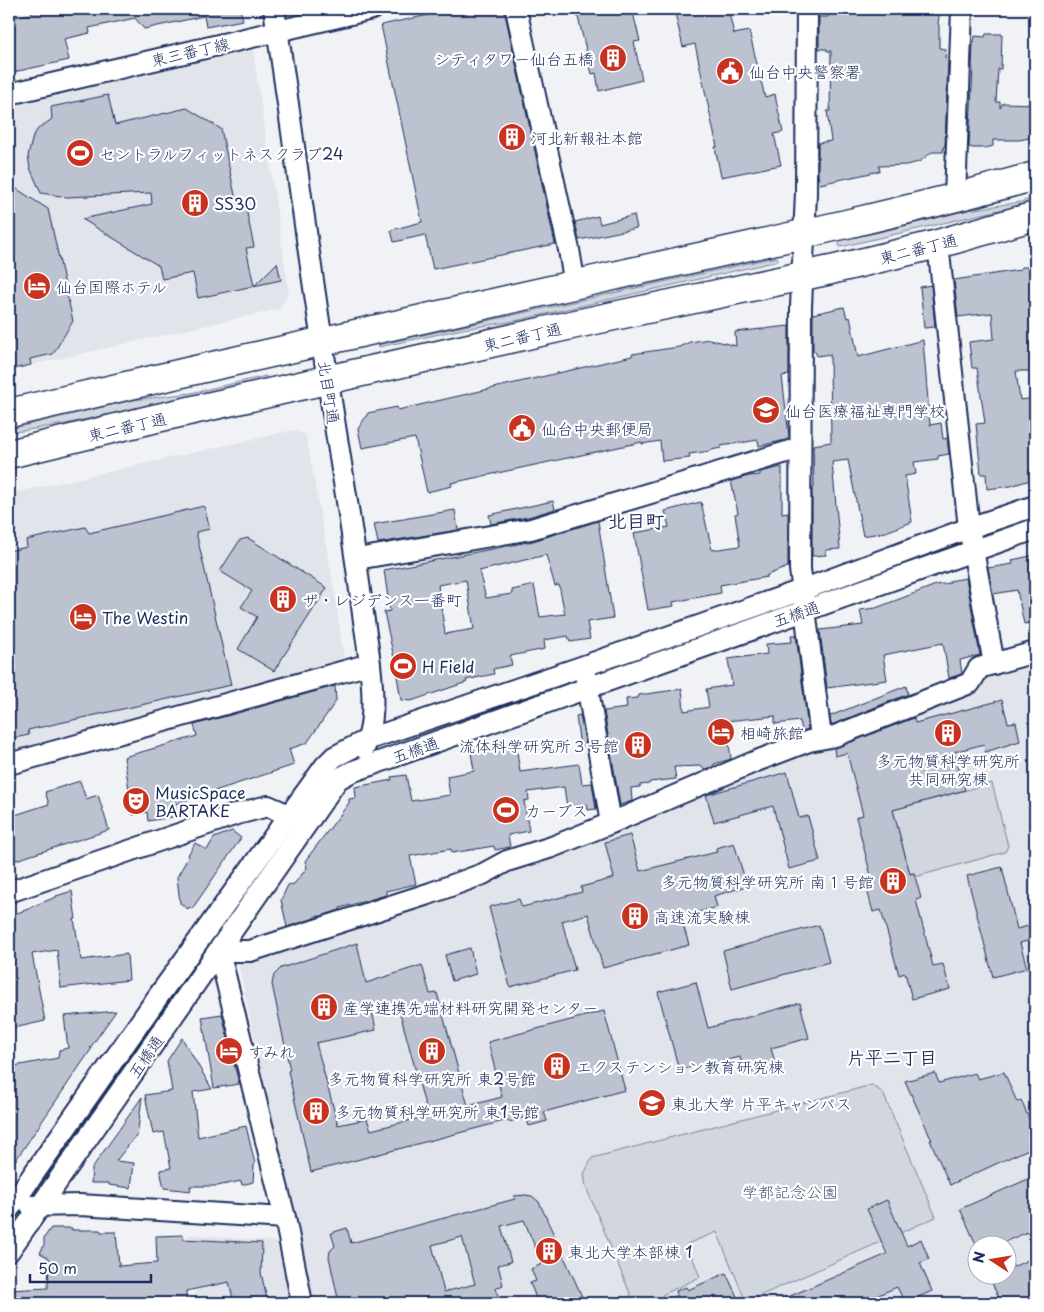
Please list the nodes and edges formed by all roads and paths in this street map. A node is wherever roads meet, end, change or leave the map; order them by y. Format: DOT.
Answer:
graph roads {
  1 [pos="274,9"];
  2 [pos="372,9"];
  3 [pos="516,9"];
  4 [pos="807,9"];
  5 [pos="962,9"];
  6 [pos="277,32"];
  7 [pos="9,94"];
  8 [pos="1035,176"];
  9 [pos="955,198"];
  10 [pos="1035,216"];
  11 [pos="804,234"];
  12 [pos="938,244"];
  13 [pos="803,275"];
  14 [pos="576,285"];
  15 [pos="321,341"];
  16 [pos="328,380"];
  17 [pos="9,412"];
  18 [pos="800,448"];
  19 [pos="9,454"];
  20 [pos="1035,506"];
  21 [pos="969,528"];
  22 [pos="1035,529"];
  23 [pos="973,552"];
  24 [pos="357,559"];
  25 [pos="802,590"];
  26 [pos="805,610"];
  27 [pos="1035,652"];
  28 [pos="370,664"];
  29 [pos="994,664"];
  30 [pos="584,666"];
  31 [pos="588,686"];
  32 [pos="821,738"];
  33 [pos="369,739"];
  34 [pos="9,764"];
  35 [pos="351,772"];
  36 [pos="289,815"];
  37 [pos="611,823"];
  38 [pos="9,892"];
  39 [pos="219,950"];
  40 [pos="40,1206"];
  41 [pos="10,1207"];
  42 [pos="285,1218"];
  43 [pos="9,1251"];
  44 [pos="302,1303"];
  1 -- 6 [label="street, 北目町通"];
  2 -- 6 [label="street, 東三番丁線"];
  3 -- 14 [label="street"];
  4 -- 11 [label="street"];
  5 -- 9 [label="street"];
  6 -- 7 [label="street, 東三番丁線"];
  6 -- 15 [label="street, 北目町通"];
  8 -- 9 [label="highway"];
  9 -- 11 [label="highway"];
  10 -- 12 [label="highway, 東二番丁通"];
  11 -- 13 [label="street"];
  11 -- 14 [label="highway"];
  12 -- 13 [label="highway, 東二番丁通"];
  12 -- 21 [label="street"];
  13 -- 16 [label="highway, 東二番丁通"];
  13 -- 18 [label="street"];
  14 -- 15 [label="highway"];
  15 -- 16 [label="street, 北目町通"];
  15 -- 17 [label="highway"];
  16 -- 19 [label="highway, 東二番丁通"];
  16 -- 24 [label="street, 北目町通"];
  18 -- 24 [label="street"];
  18 -- 25 [label="street"];
  20 -- 21 [label="street, 五橋通"];
  21 -- 23 [label="street"];
  21 -- 25 [label="street, 五橋通"];
  22 -- 23 [label="street, 五橋通"];
  23 -- 26 [label="street, 五橋通"];
  23 -- 29 [label="street"];
  24 -- 28 [label="street, 北目町通"];
  25 -- 26 [label="street"];
  25 -- 30 [label="street, 五橋通"];
  26 -- 31 [label="street, 五橋通"];
  26 -- 32 [label="street"];
  27 -- 29 [label="street"];
  28 -- 33 [label="street, 北目町通"];
  28 -- 34 [label="street"];
  29 -- 32 [label="street"];
  30 -- 31 [label="street"];
  30 -- 33 [label="street, 五橋通"];
  31 -- 35 [label="street, 五橋通"];
  31 -- 37 [label="street"];
  32 -- 37 [label="street"];
  33 -- 35 [label="street, 北目町通"];
  33 -- 36 [label="street, 五橋通"];
  35 -- 39 [label="street, 五橋通"];
  36 -- 38 [label="street"];
  36 -- 41 [label="street, 五橋通"];
  37 -- 39 [label="street"];
  39 -- 40 [label="street, 五橋通"];
  39 -- 42 [label="street"];
  40 -- 41 [label="street"];
  40 -- 42 [label="street"];
  40 -- 43 [label="street, 五橋通"];
  42 -- 44 [label="street"];
}
